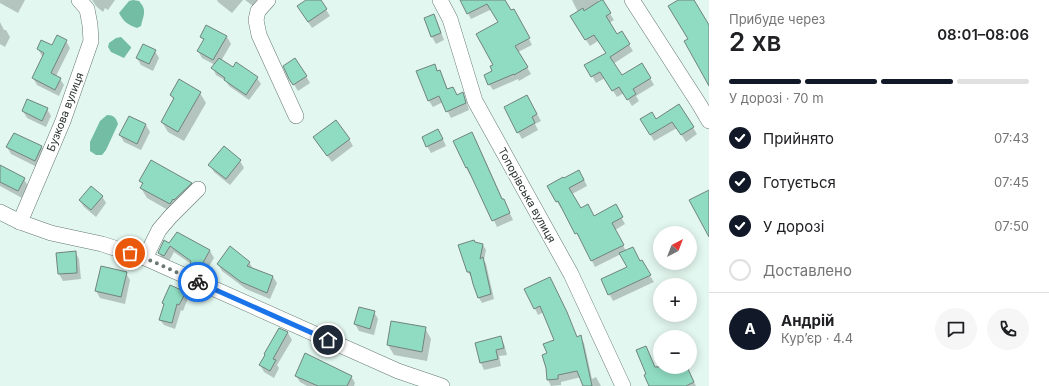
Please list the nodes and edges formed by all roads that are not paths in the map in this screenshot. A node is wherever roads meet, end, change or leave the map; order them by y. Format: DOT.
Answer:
graph roads {
  1 [pos="79,0"];
  2 [pos="268,0"];
  3 [pos="440,0"];
  4 [pos="632,0"];
  5 [pos="296,116"];
  6 [pos="709,121"];
  7 [pos="198,190"];
  8 [pos="0,212"];
  9 [pos="20,222"];
  10 [pos="145,258"];
  11 [pos="442,386"];
  12 [pos="623,386"];
  1 -- 9 [label="street, Бузкова вулиця"];
  2 -- 5 [label="street"];
  3 -- 12 [label="street, Топорівська вулиця"];
  4 -- 6 [label="street"];
  7 -- 10 [label="street"];
  8 -- 9 [label="street"];
  9 -- 10 [label="street"];
  10 -- 11 [label="street"];
}
